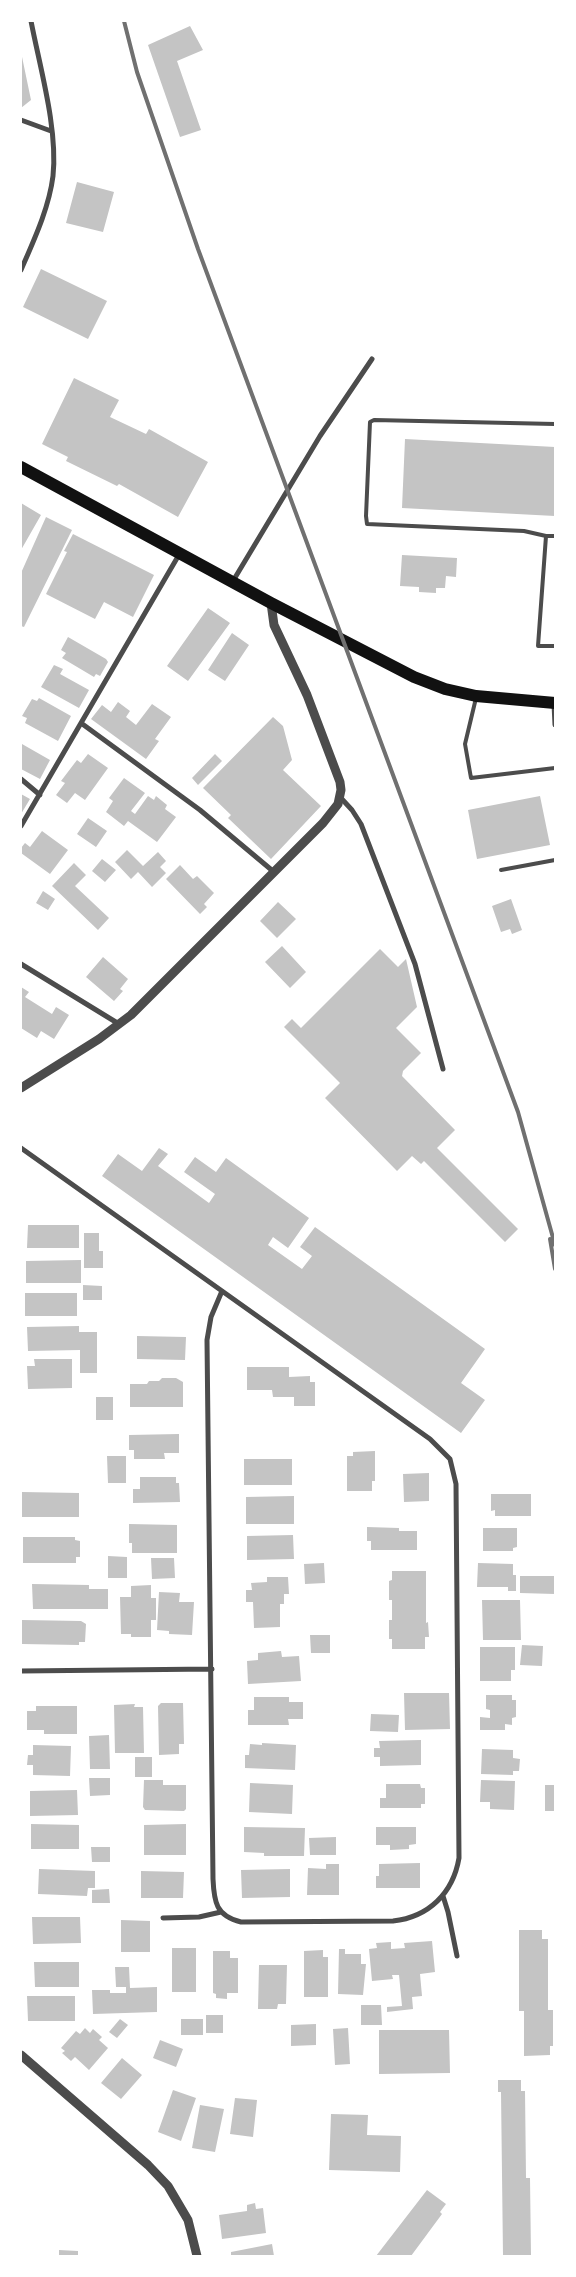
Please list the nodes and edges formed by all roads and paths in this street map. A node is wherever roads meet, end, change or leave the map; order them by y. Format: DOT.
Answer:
graph roads {
  1 [pos="31,21"];
  2 [pos="21,120"];
  3 [pos="51,132"];
  4 [pos="21,270"];
  5 [pos="372,359"];
  6 [pos="555,424"];
  7 [pos="21,467"];
  8 [pos="546,536"];
  9 [pos="555,536"];
  10 [pos="180,553"];
  11 [pos="233,582"];
  12 [pos="271,602"];
  13 [pos="555,646"];
  14 [pos="476,696"];
  15 [pos="554,703"];
  16 [pos="81,723"];
  17 [pos="555,725"];
  18 [pos="555,768"];
  19 [pos="21,779"];
  20 [pos="40,795"];
  21 [pos="340,797"];
  22 [pos="21,826"];
  23 [pos="555,860"];
  24 [pos="501,870"];
  25 [pos="274,872"];
  26 [pos="21,964"];
  27 [pos="119,1024"];
  28 [pos="443,1069"];
  29 [pos="21,1088"];
  30 [pos="21,1148"];
  31 [pos="222,1292"];
  32 [pos="212,1670"];
  33 [pos="21,1671"];
  34 [pos="443,1896"];
  35 [pos="221,1912"];
  36 [pos="163,1918"];
  37 [pos="457,1956"];
  38 [pos="21,2055"];
  39 [pos="197,2256"];
  1 -- 3 [label="street"];
  2 -- 3 [label="street"];
  3 -- 4 [label="street"];
  5 -- 11 [label="street"];
  6 -- 8 [label="lane"];
  7 -- 10 [label="main road"];
  8 -- 9 [label="lane"];
  8 -- 13 [label="lane"];
  10 -- 11 [label="main road"];
  10 -- 16 [label="street"];
  11 -- 12 [label="main road"];
  12 -- 14 [label="main road"];
  12 -- 21 [label="street"];
  14 -- 15 [label="main road"];
  14 -- 18 [label="lane"];
  15 -- 17 [label="street"];
  16 -- 20 [label="street"];
  16 -- 25 [label="street"];
  19 -- 20 [label="street"];
  20 -- 22 [label="street"];
  21 -- 25 [label="street"];
  21 -- 28 [label="street"];
  23 -- 24 [label="lane"];
  25 -- 27 [label="street"];
  26 -- 27 [label="street"];
  27 -- 29 [label="street"];
  30 -- 31 [label="street"];
  31 -- 32 [label="street"];
  31 -- 34 [label="street"];
  32 -- 33 [label="street"];
  32 -- 35 [label="street"];
  34 -- 35 [label="street"];
  34 -- 37 [label="street"];
  35 -- 36 [label="street"];
  38 -- 39 [label="street"];
}
